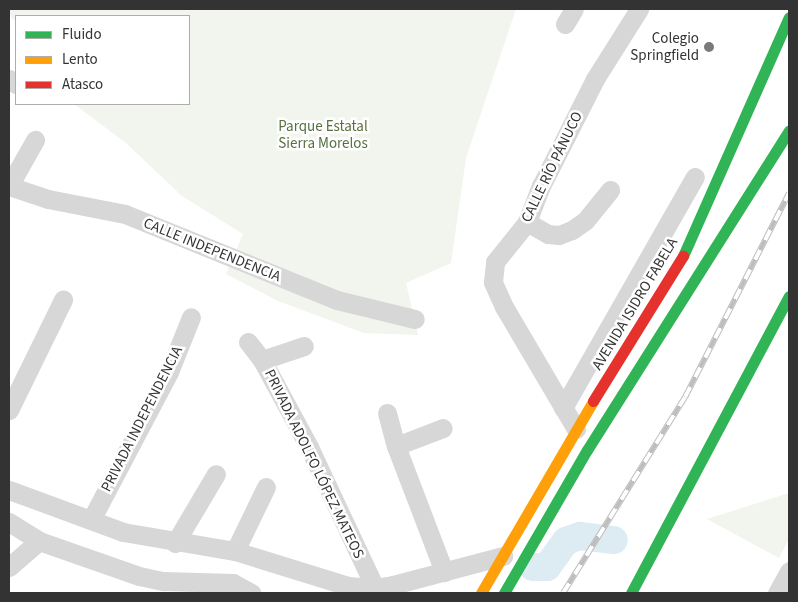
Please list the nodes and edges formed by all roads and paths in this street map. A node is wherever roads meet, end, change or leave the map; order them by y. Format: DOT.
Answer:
graph roads {
  1 [pos="639,9"];
  2 [pos="789,17"];
  3 [pos="789,131"];
  4 [pos="35,140"];
  5 [pos="695,177"];
  6 [pos="9,186"];
  7 [pos="610,190"];
  8 [pos="527,222"];
  9 [pos="789,296"];
  10 [pos="63,300"];
  11 [pos="190,317"];
  12 [pos="415,320"];
  13 [pos="248,342"];
  14 [pos="304,346"];
  15 [pos="262,360"];
  16 [pos="563,408"];
  17 [pos="9,410"];
  18 [pos="388,413"];
  19 [pos="443,428"];
  20 [pos="576,429"];
  21 [pos="396,446"];
  22 [pos="216,474"];
  23 [pos="266,487"];
  24 [pos="9,490"];
  25 [pos="91,520"];
  26 [pos="9,522"];
  27 [pos="39,540"];
  28 [pos="175,543"];
  29 [pos="235,551"];
  30 [pos="503,556"];
  31 [pos="9,567"];
  32 [pos="789,571"];
  33 [pos="444,572"];
  34 [pos="375,588"];
  35 [pos="251,593"];
  36 [pos="481,593"];
  37 [pos="504,593"];
  38 [pos="631,593"];
  39 [pos="777,593"];
  1 -- 8 [label="street, CALLE RÍO PÁNUCO"];
  2 -- 20 [label="main road, AVENIDA ISIDRO FABELA"];
  3 -- 37 [label="main road"];
  4 -- 6 [label="street"];
  5 -- 16 [label="street"];
  6 -- 12 [label="street, CALLE INDEPENDENCIA"];
  7 -- 8 [label="street"];
  8 -- 16 [label="street, CALLE RÍO PÁNUCO"];
  9 -- 38 [label="main road"];
  10 -- 17 [label="street"];
  11 -- 25 [label="street, PRIVADA INDEPENDENCIA"];
  13 -- 15 [label="street, PRIVADA ADOLFO LÓPEZ MATEOS"];
  14 -- 15 [label="street"];
  15 -- 34 [label="street, PRIVADA ADOLFO LÓPEZ MATEOS"];
  16 -- 20 [label="street, CALLE RÍO PÁNUCO"];
  18 -- 21 [label="street"];
  19 -- 21 [label="street"];
  20 -- 30 [label="main road, AVENIDA ISIDRO FABELA"];
  21 -- 33 [label="street"];
  22 -- 28 [label="street"];
  23 -- 29 [label="street"];
  24 -- 25 [label="street"];
  25 -- 28 [label="street"];
  26 -- 27 [label="street"];
  27 -- 31 [label="street"];
  27 -- 35 [label="street"];
  28 -- 29 [label="street"];
  29 -- 34 [label="street"];
  30 -- 33 [label="street"];
  30 -- 36 [label="main road, AVENIDA ISIDRO FABELA"];
  32 -- 39 [label="street"];
  33 -- 34 [label="street"];
}
